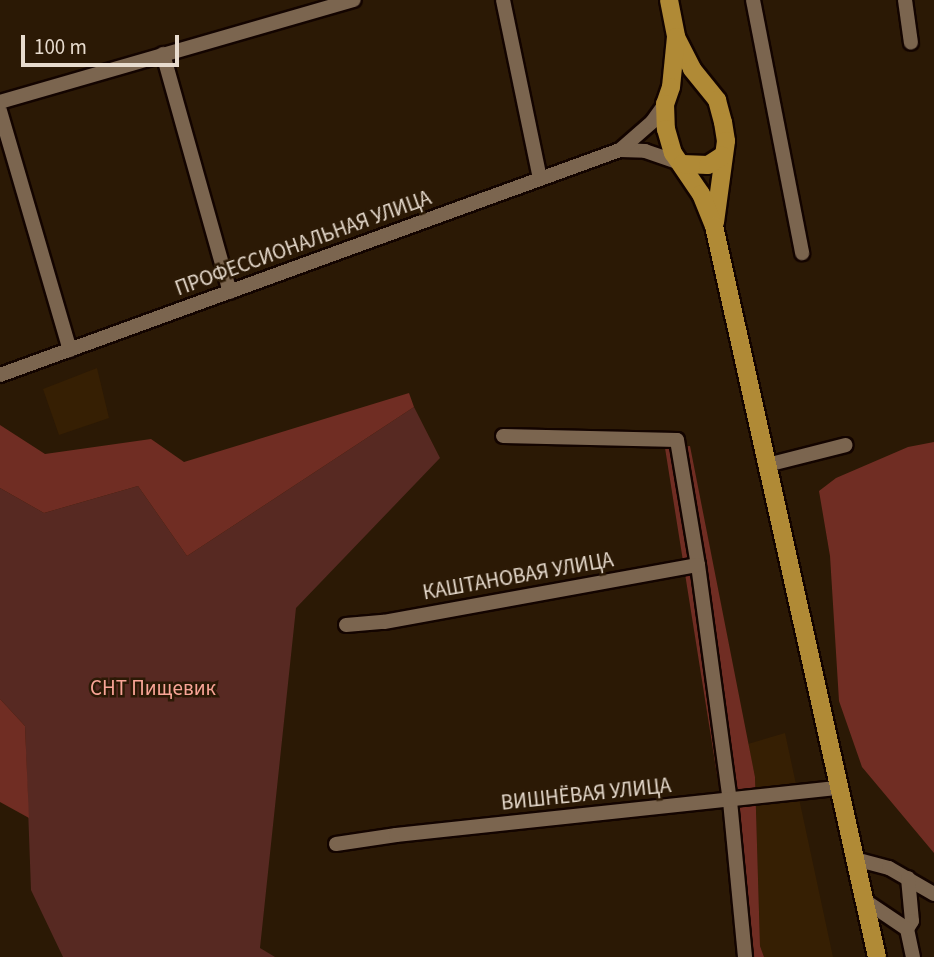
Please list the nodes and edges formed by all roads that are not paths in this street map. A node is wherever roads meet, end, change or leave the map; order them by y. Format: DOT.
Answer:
graph roads {
  1 [pos="354,0"];
  2 [pos="503,0"];
  3 [pos="669,0"];
  4 [pos="753,0"];
  5 [pos="905,0"];
  6 [pos="676,37"];
  7 [pos="911,43"];
  8 [pos="163,54"];
  9 [pos="708,89"];
  10 [pos="0,102"];
  11 [pos="665,104"];
  12 [pos="0,111"];
  13 [pos="620,150"];
  14 [pos="722,156"];
  15 [pos="682,164"];
  16 [pos="540,178"];
  17 [pos="714,226"];
  18 [pos="802,253"];
  19 [pos="230,292"];
  20 [pos="70,350"];
  21 [pos="0,375"];
  22 [pos="503,436"];
  23 [pos="846,445"];
  24 [pos="767,466"];
  25 [pos="698,565"];
  26 [pos="346,625"];
  27 [pos="839,788"];
  28 [pos="730,801"];
  29 [pos="336,844"];
  30 [pos="855,859"];
  31 [pos="908,878"];
  32 [pos="934,894"];
  33 [pos="864,900"];
  34 [pos="907,929"];
  35 [pos="745,957"];
  36 [pos="877,957"];
  37 [pos="913,957"];
  1 -- 8 [label="street"];
  2 -- 16 [label="street"];
  3 -- 6 [label="main road"];
  4 -- 18 [label="street"];
  5 -- 7 [label="street"];
  6 -- 9 [label="main road"];
  6 -- 11 [label="main road"];
  8 -- 10 [label="street"];
  8 -- 19 [label="street"];
  9 -- 11 [label="main road"];
  9 -- 14 [label="main road"];
  11 -- 13 [label="street"];
  11 -- 15 [label="main road"];
  12 -- 20 [label="street"];
  13 -- 15 [label="street"];
  13 -- 16 [label="street, ПРОФЕССИОНАЛЬНАЯ УЛИЦА"];
  14 -- 15 [label="main road"];
  14 -- 17 [label="main road"];
  15 -- 17 [label="main road"];
  16 -- 19 [label="street, ПРОФЕССИОНАЛЬНАЯ УЛИЦА"];
  17 -- 24 [label="main road"];
  19 -- 20 [label="street, ПРОФЕССИОНАЛЬНАЯ УЛИЦА"];
  20 -- 21 [label="street, ПРОФЕССИОНАЛЬНАЯ УЛИЦА"];
  22 -- 25 [label="street"];
  23 -- 24 [label="street"];
  24 -- 27 [label="main road"];
  25 -- 26 [label="street, КАШТАНОВАЯ УЛИЦА"];
  25 -- 28 [label="street"];
  27 -- 28 [label="street, ВИШНЁВАЯ УЛИЦА"];
  27 -- 30 [label="main road"];
  28 -- 29 [label="street, ВИШНЁВАЯ УЛИЦА"];
  28 -- 35 [label="street"];
  30 -- 31 [label="street"];
  30 -- 33 [label="main road"];
  31 -- 32 [label="street"];
  31 -- 34 [label="street"];
  33 -- 34 [label="street"];
  33 -- 36 [label="main road"];
  34 -- 37 [label="street"];
}
